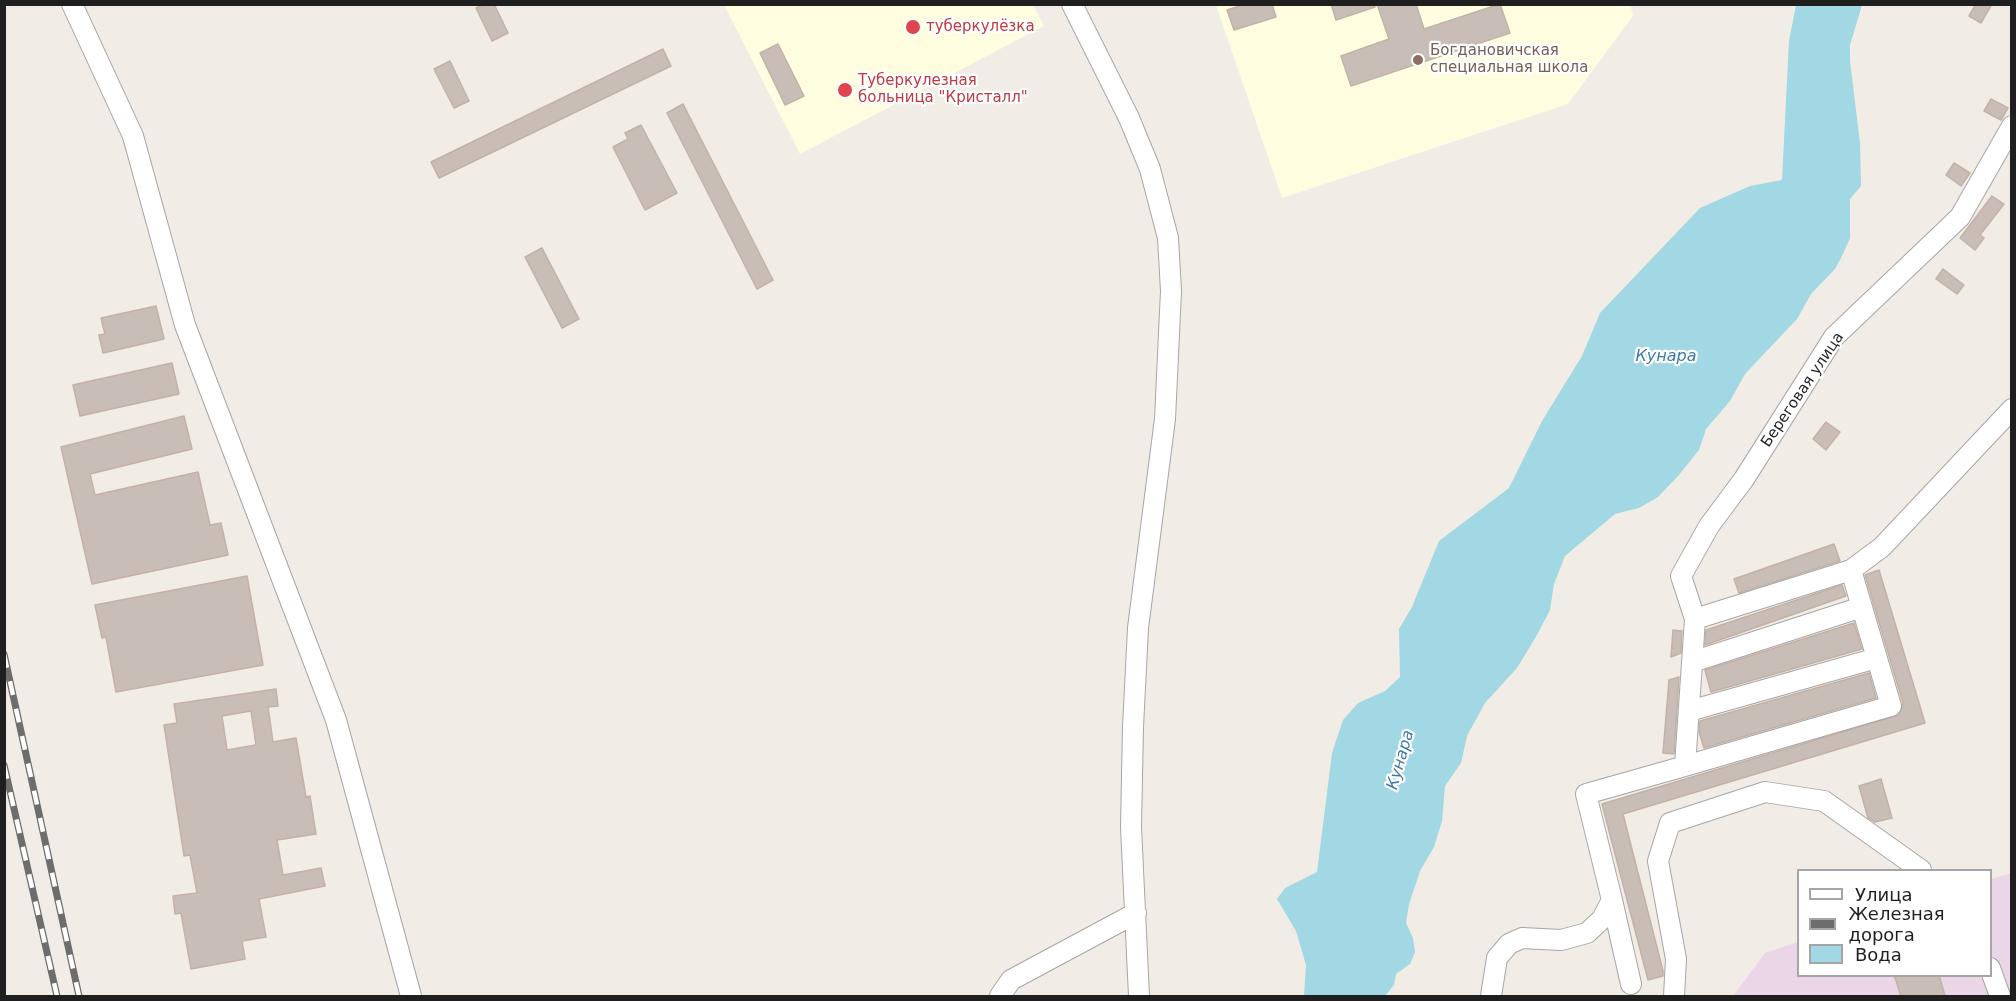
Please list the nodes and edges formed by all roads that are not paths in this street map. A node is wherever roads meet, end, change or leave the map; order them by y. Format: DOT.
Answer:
graph roads {
  1 [pos="72,4"];
  2 [pos="1072,4"];
  3 [pos="2012,126"];
  4 [pos="2012,410"];
  5 [pos="1851,570"];
  6 [pos="1862,607"];
  7 [pos="1695,619"];
  8 [pos="1877,658"];
  9 [pos="1692,662"];
  10 [pos="1689,711"];
  11 [pos="1686,766"];
  12 [pos="1920,869"];
  13 [pos="1612,900"];
  14 [pos="1136,913"];
  15 [pos="1992,974"];
  16 [pos="1631,984"];
  17 [pos="411,996"];
  18 [pos="1000,996"];
  19 [pos="1139,996"];
  20 [pos="1491,996"];
  21 [pos="1674,996"];
  22 [pos="2000,996"];
  1 -- 17 [label="street"];
  2 -- 14 [label="street"];
  3 -- 7 [label="street, Береговая улица"];
  4 -- 5 [label="street"];
  5 -- 6 [label="street"];
  5 -- 7 [label="street"];
  6 -- 8 [label="street"];
  6 -- 9 [label="street"];
  7 -- 9 [label="street"];
  8 -- 10 [label="street"];
  8 -- 11 [label="street"];
  9 -- 10 [label="street"];
  10 -- 11 [label="street"];
  11 -- 13 [label="street"];
  12 -- 21 [label="street"];
  13 -- 16 [label="street"];
  13 -- 20 [label="street"];
  14 -- 18 [label="street"];
  14 -- 19 [label="street"];
  15 -- 22 [label="street"];
}
